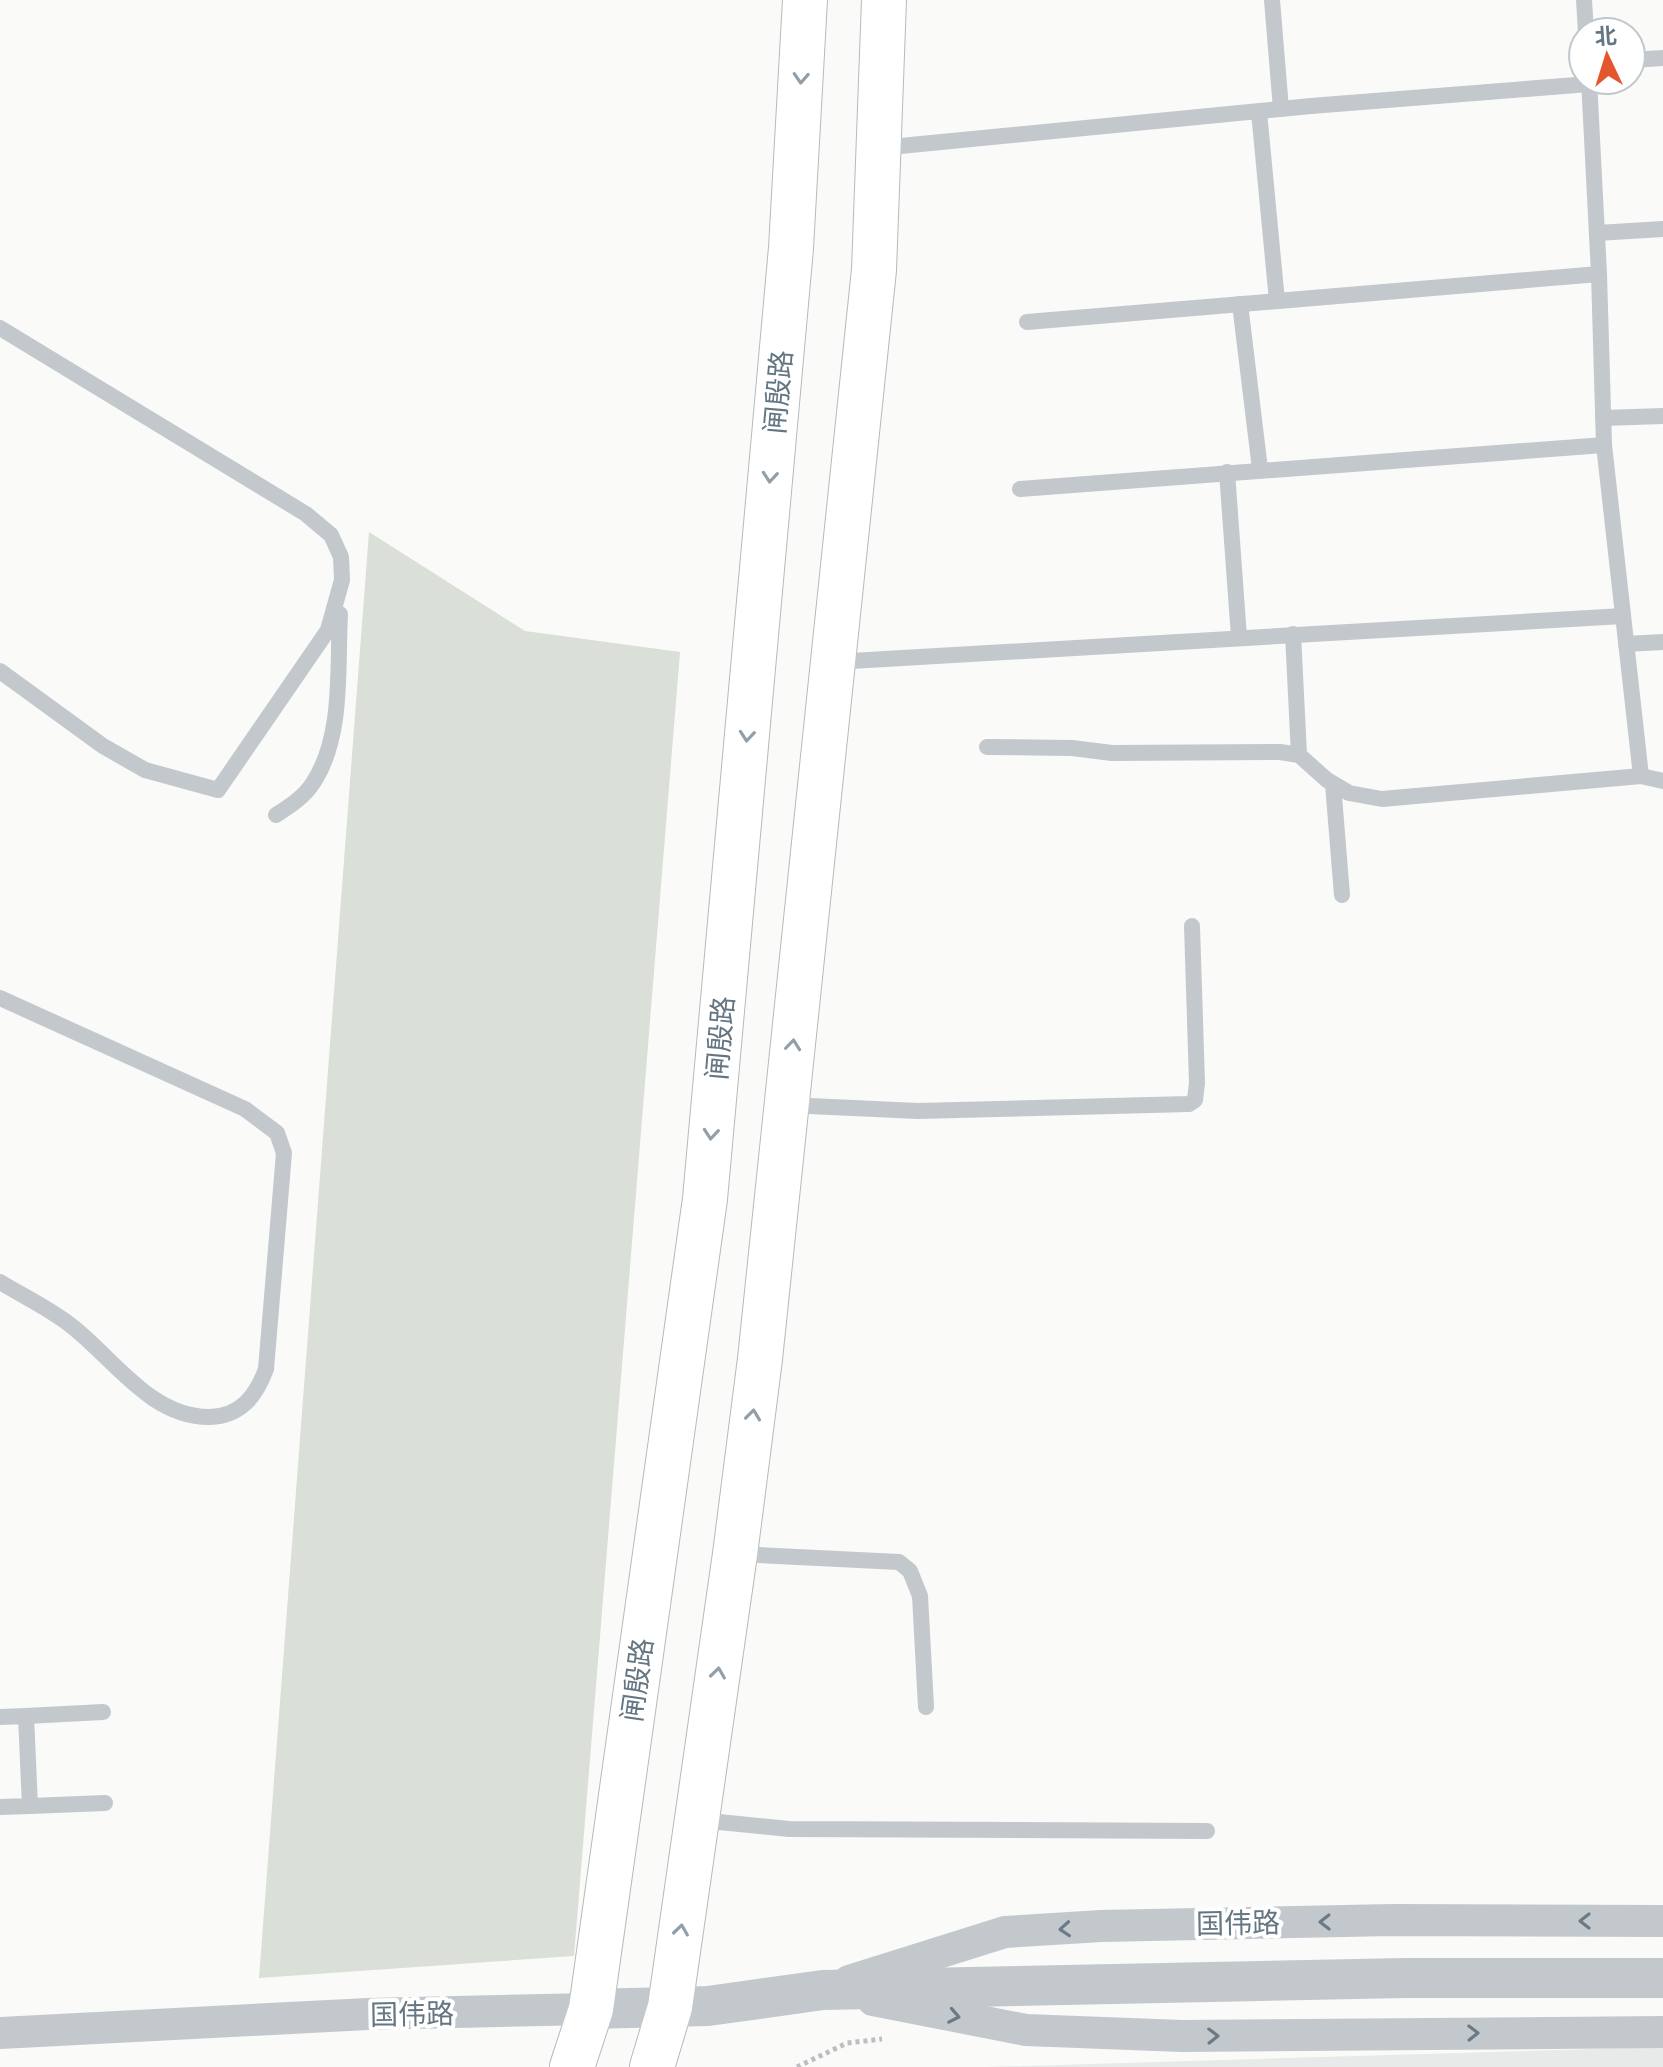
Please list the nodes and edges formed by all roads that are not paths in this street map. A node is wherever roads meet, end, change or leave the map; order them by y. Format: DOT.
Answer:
graph roads {
  1 [pos="805,0"];
  2 [pos="884,0"];
  3 [pos="1272,0"];
  4 [pos="1567,84"];
  5 [pos="1590,96"];
  6 [pos="1281,109"];
  7 [pos="1259,112"];
  8 [pos="878,148"];
  9 [pos="1663,229"];
  10 [pos="1597,233"];
  11 [pos="1599,274"];
  12 [pos="1277,301"];
  13 [pos="1240,304"];
  14 [pos="1027,322"];
  15 [pos="0,328"];
  16 [pos="1663,416"];
  17 [pos="1603,418"];
  18 [pos="1604,445"];
  19 [pos="1260,469"];
  20 [pos="1227,472"];
  21 [pos="1020,489"];
  22 [pos="342,580"];
  23 [pos="1623,616"];
  24 [pos="1293,634"];
  25 [pos="1239,637"];
  26 [pos="1663,642"];
  27 [pos="1626,644"];
  28 [pos="833,662"];
  29 [pos="0,671"];
  30 [pos="987,747"];
  31 [pos="1299,755"];
  32 [pos="1641,776"];
  33 [pos="1663,781"];
  34 [pos="1333,784"];
  35 [pos="276,815"];
  36 [pos="1342,895"];
  37 [pos="1192,926"];
  38 [pos="0,998"];
  39 [pos="787,1105"];
  40 [pos="0,1282"];
  41 [pos="735,1554"];
  42 [pos="926,1707"];
  43 [pos="103,1712"];
  44 [pos="26,1716"];
  45 [pos="0,1717"];
  46 [pos="105,1803"];
  47 [pos="30,1806"];
  48 [pos="0,1807"];
  49 [pos="697,1820"];
  50 [pos="1207,1831"];
  51 [pos="1663,1921"];
  52 [pos="1663,1978"];
  53 [pos="823,1990"];
  54 [pos="670,2007"];
  55 [pos="591,2009"];
  56 [pos="1663,2032"];
  57 [pos="0,2033"];
  58 [pos="572,2067"];
  59 [pos="652,2067"];
  1 -- 55 [label="main road, 闸殷路, one-way"];
  2 -- 8 [label="main road"];
  3 -- 6 [label="lane"];
  4 -- 6 [label="lane"];
  5 -- 10 [label="lane"];
  6 -- 7 [label="lane"];
  7 -- 8 [label="lane"];
  7 -- 12 [label="lane"];
  8 -- 28 [label="main road"];
  9 -- 10 [label="lane"];
  10 -- 11 [label="lane"];
  11 -- 12 [label="lane"];
  11 -- 17 [label="lane"];
  12 -- 13 [label="lane"];
  13 -- 14 [label="lane"];
  13 -- 19 [label="lane"];
  15 -- 22 [label="lane"];
  16 -- 17 [label="lane"];
  17 -- 18 [label="lane"];
  18 -- 19 [label="lane"];
  18 -- 23 [label="lane"];
  19 -- 20 [label="lane"];
  20 -- 21 [label="lane"];
  20 -- 25 [label="lane"];
  22 -- 29 [label="lane"];
  22 -- 35 [label="lane"];
  23 -- 24 [label="lane"];
  23 -- 27 [label="lane"];
  24 -- 25 [label="lane"];
  24 -- 31 [label="lane"];
  25 -- 28 [label="lane"];
  26 -- 27 [label="lane"];
  27 -- 32 [label="lane"];
  39 -- 28 [label="main road, one-way"];
  30 -- 31 [label="lane"];
  31 -- 34 [label="lane"];
  32 -- 33 [label="lane"];
  32 -- 34 [label="lane"];
  34 -- 36 [label="lane"];
  37 -- 39 [label="lane"];
  38 -- 40 [label="lane"];
  41 -- 39 [label="main road, one-way"];
  41 -- 42 [label="lane"];
  49 -- 41 [label="main road, one-way"];
  43 -- 44 [label="lane"];
  44 -- 45 [label="lane"];
  44 -- 47 [label="lane"];
  46 -- 47 [label="lane"];
  47 -- 48 [label="lane"];
  49 -- 50 [label="lane"];
  54 -- 49 [label="main road, one-way"];
  51 -- 53 [label="street, 国伟路, one-way"];
  52 -- 53 [label="street, 国伟路"];
  53 -- 54 [label="street, 国伟路"];
  53 -- 56 [label="street, 国伟路, one-way"];
  54 -- 55 [label="street, 国伟路"];
  54 -- 59 [label="main road"];
  55 -- 57 [label="street, 国伟路"];
  55 -- 58 [label="main road, 闸殷路"];
}
